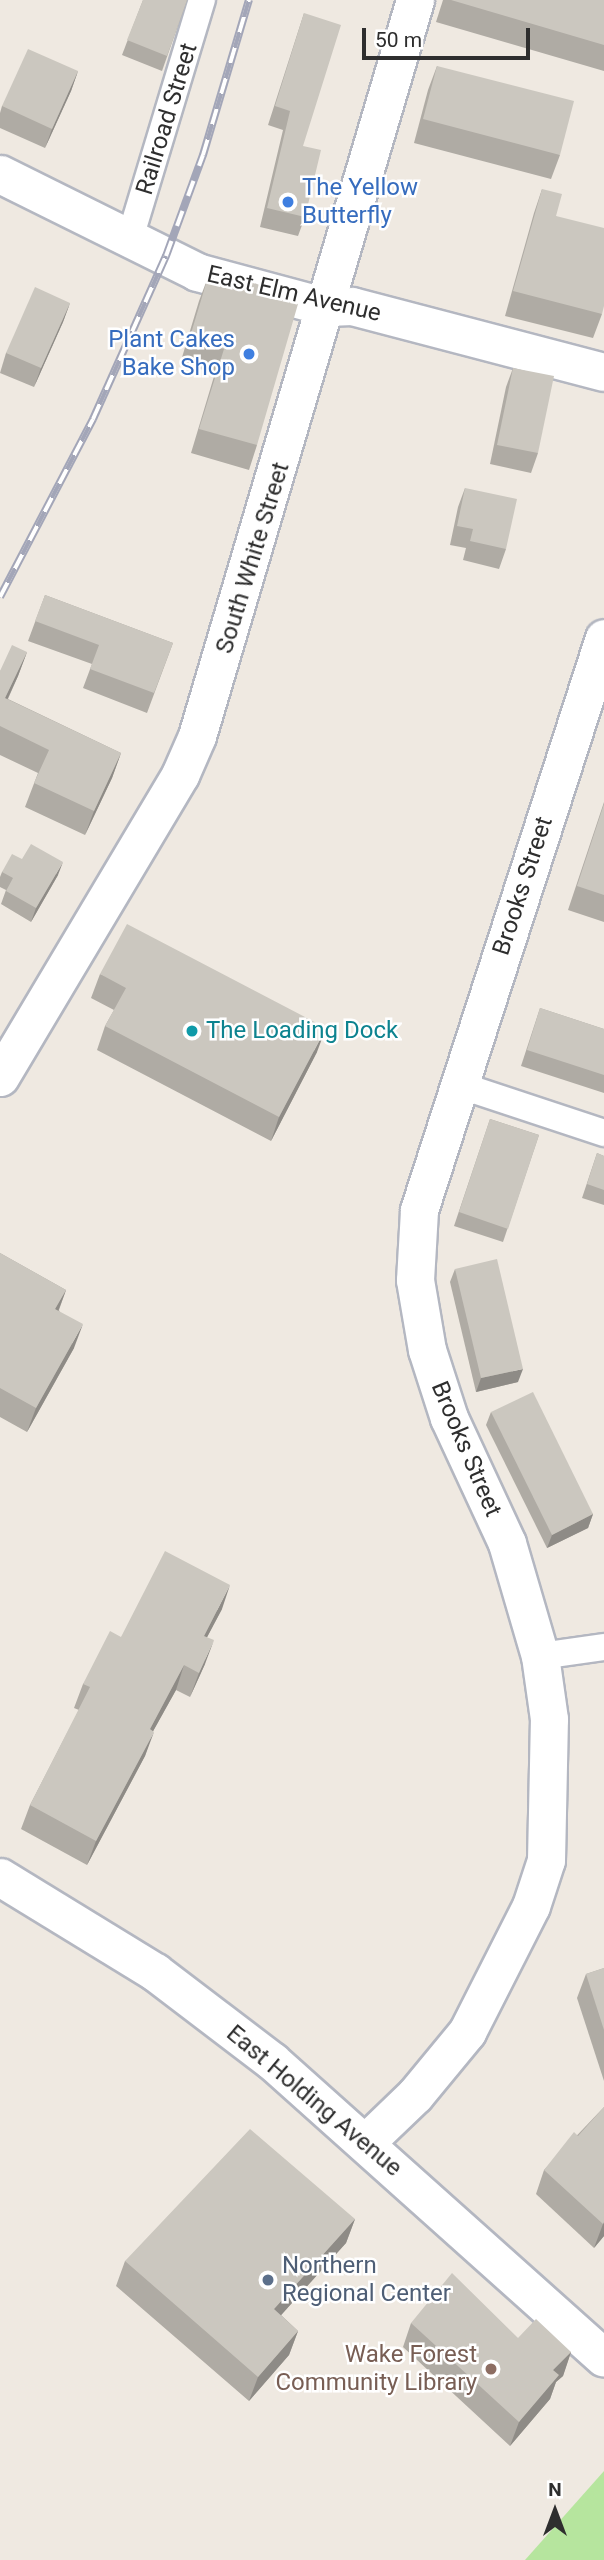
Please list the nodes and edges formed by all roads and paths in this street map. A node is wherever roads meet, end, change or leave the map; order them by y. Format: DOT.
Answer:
graph roads {
  1 [pos="202,0"];
  2 [pos="415,0"];
  3 [pos="0,174"];
  4 [pos="130,238"];
  5 [pos="327,307"];
  6 [pos="604,372"];
  7 [pos="604,638"];
  8 [pos="0,1077"];
  9 [pos="459,1085"];
  10 [pos="604,1133"];
  11 [pos="604,1647"];
  12 [pos="541,1656"];
  13 [pos="0,1877"];
  14 [pos="366,2142"];
  15 [pos="604,2358"];
  1 -- 4 [label="street, Railroad Street"];
  2 -- 5 [label="street, South White Street"];
  3 -- 4 [label="street, East Elm Avenue"];
  4 -- 5 [label="street, East Elm Avenue"];
  5 -- 6 [label="street, East Elm Avenue"];
  5 -- 8 [label="street, South White Street"];
  7 -- 9 [label="street, Brooks Street"];
  9 -- 10 [label="street"];
  9 -- 12 [label="street, Brooks Street"];
  11 -- 12 [label="street"];
  12 -- 14 [label="street, Brooks Street"];
  13 -- 14 [label="street, East Holding Avenue"];
  14 -- 15 [label="street, East Holding Avenue"];
}
